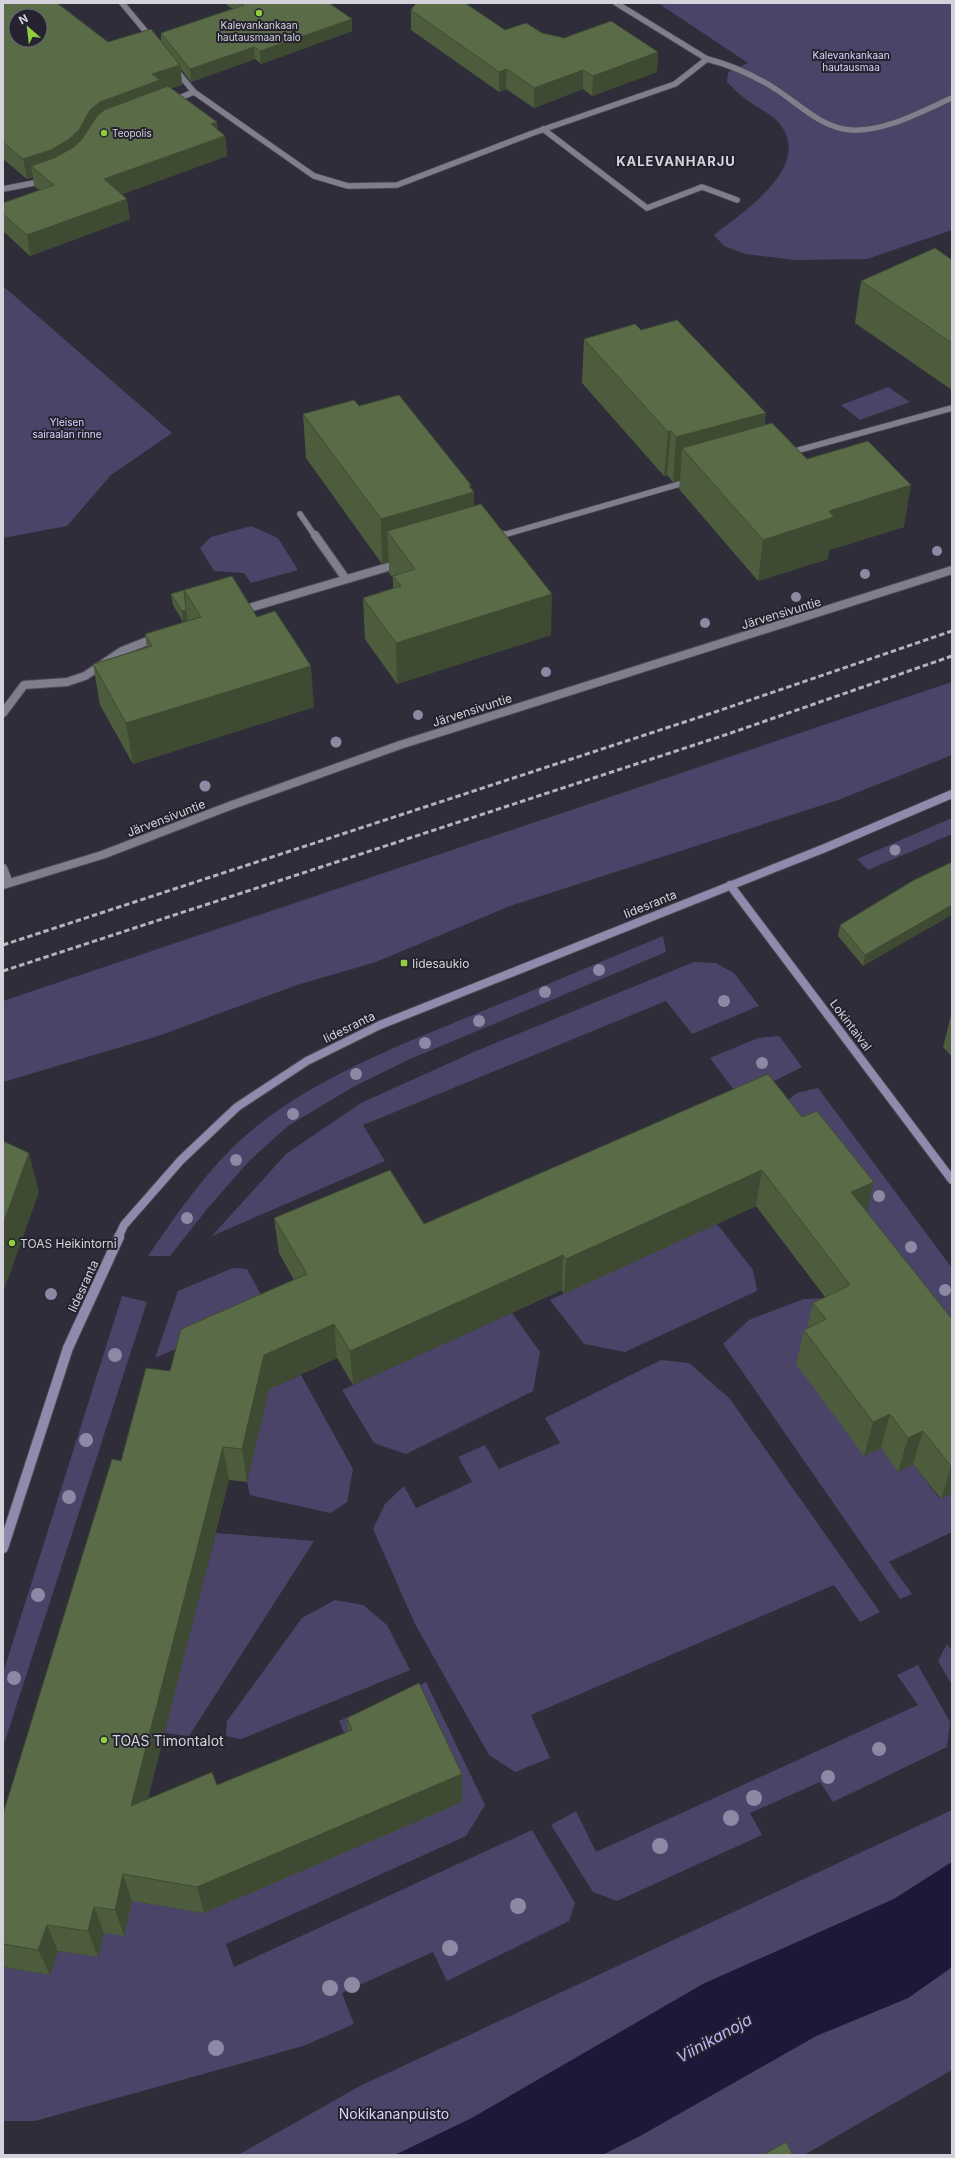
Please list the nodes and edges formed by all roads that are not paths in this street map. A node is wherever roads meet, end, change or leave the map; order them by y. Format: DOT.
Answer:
graph roads {
  1 [pos="122,3"];
  2 [pos="616,3"];
  3 [pos="158,47"];
  4 [pos="707,59"];
  5 [pos="172,65"];
  6 [pos="194,92"];
  7 [pos="952,98"];
  8 [pos="167,103"];
  9 [pos="543,129"];
  10 [pos="46,177"];
  11 [pos="3,189"];
  12 [pos="737,200"];
  13 [pos="952,408"];
  14 [pos="781,455"];
  15 [pos="695,480"];
  16 [pos="300,514"];
  17 [pos="490,538"];
  18 [pos="407,562"];
  19 [pos="952,570"];
  20 [pos="346,579"];
  21 [pos="236,611"];
  22 [pos="162,635"];
  23 [pos="4,710"];
  24 [pos="952,794"];
  25 [pos="3,868"];
  26 [pos="6,884"];
  27 [pos="730,885"];
  28 [pos="952,1180"];
  29 [pos="3,1548"];
  1 -- 3 [label="street"];
  2 -- 4 [label="street"];
  4 -- 7 [label="street"];
  4 -- 9 [label="street"];
  5 -- 6 [label="street"];
  6 -- 8 [label="street"];
  6 -- 9 [label="street"];
  9 -- 12 [label="street"];
  10 -- 11 [label="street"];
  13 -- 14 [label="street"];
  15 -- 17 [label="street"];
  16 -- 20 [label="street"];
  18 -- 20 [label="street"];
  19 -- 26 [label="street, Järvensivuntie"];
  20 -- 21 [label="street"];
  22 -- 23 [label="street"];
  24 -- 27 [label="main road, Iidesranta"];
  25 -- 26 [label="street"];
  27 -- 28 [label="main road, Lokintaival"];
  27 -- 29 [label="main road, Iidesranta"];
}
